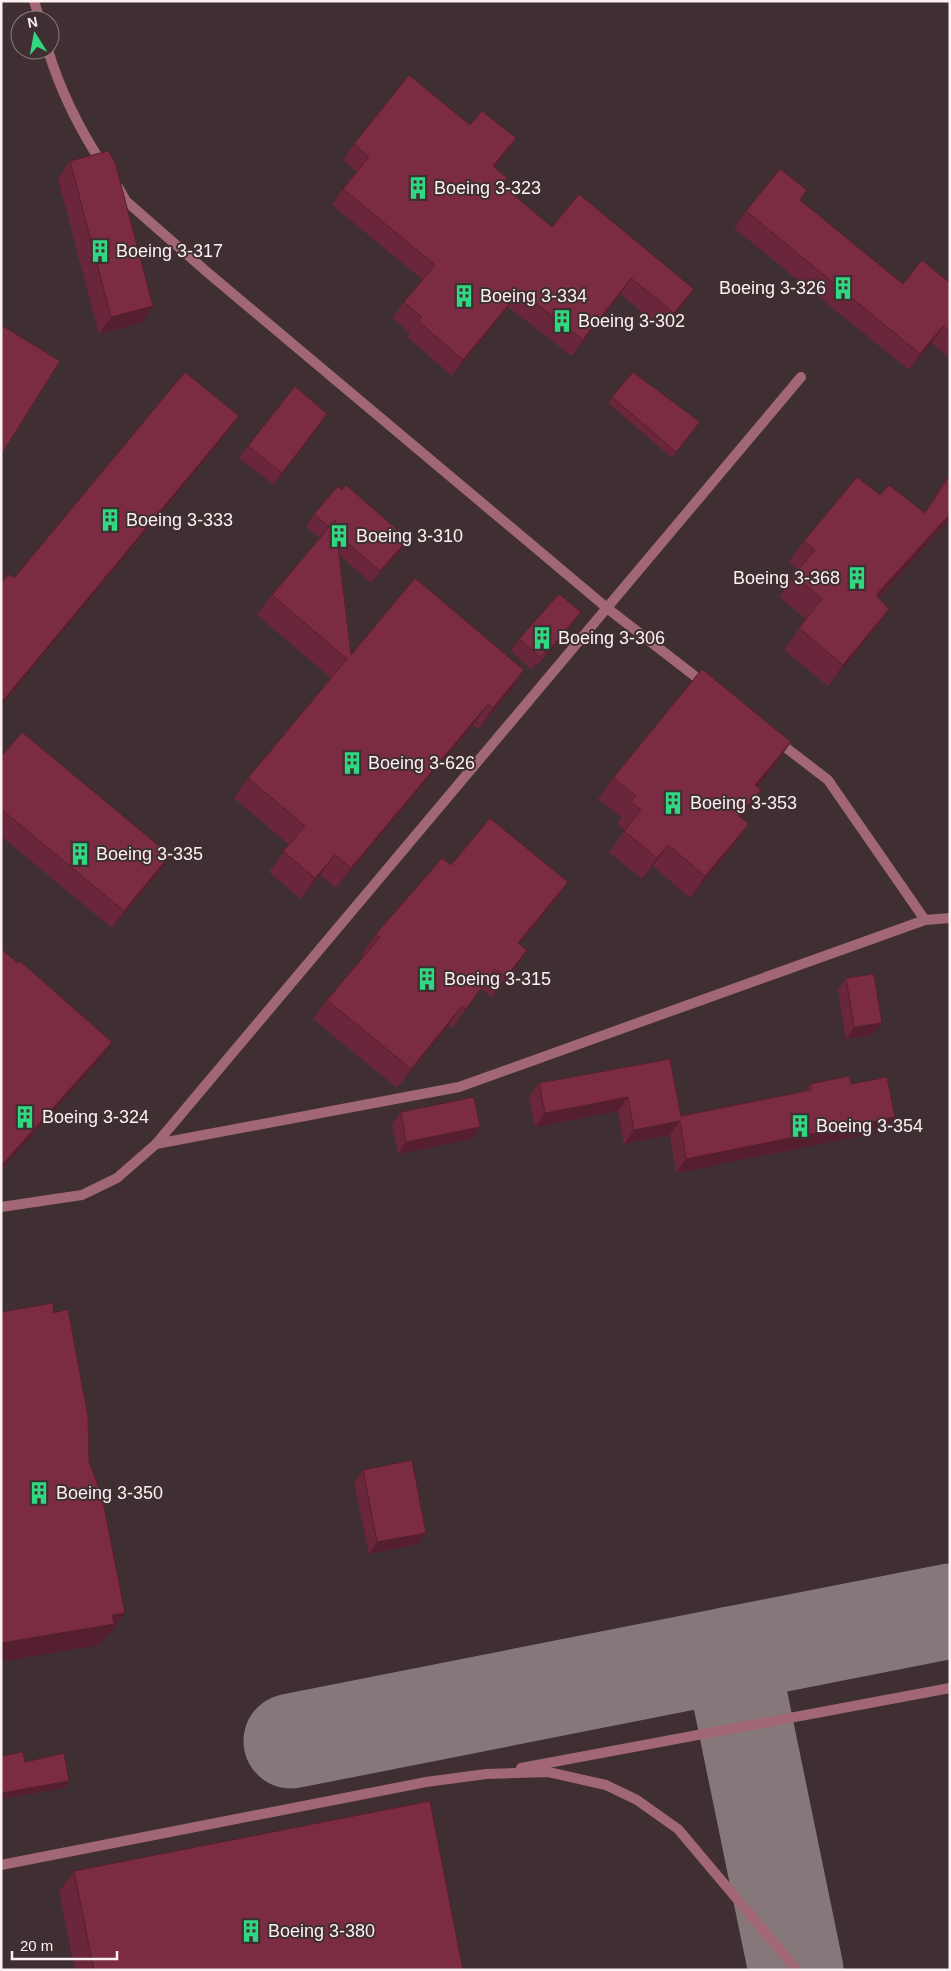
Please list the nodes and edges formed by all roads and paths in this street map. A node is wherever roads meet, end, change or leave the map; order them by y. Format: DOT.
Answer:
graph roads {
  1 [pos="51,60"];
  2 [pos="801,377"];
  3 [pos="607,608"];
  4 [pos="710,688"];
  5 [pos="765,731"];
  6 [pos="950,918"];
  7 [pos="925,920"];
  8 [pos="156,1144"];
  9 [pos="1,1207"];
  10 [pos="950,1688"];
  11 [pos="486,1774"];
  12 [pos="1,1865"];
  13 [pos="797,1970"];
  1 -- 3 [label="lane"];
  2 -- 3 [label="lane"];
  3 -- 4 [label="lane"];
  3 -- 8 [label="lane"];
  5 -- 7 [label="lane"];
  6 -- 7 [label="lane"];
  7 -- 8 [label="lane"];
  8 -- 9 [label="lane"];
  10 -- 11 [label="lane"];
  11 -- 12 [label="lane"];
  11 -- 13 [label="lane"];
}
